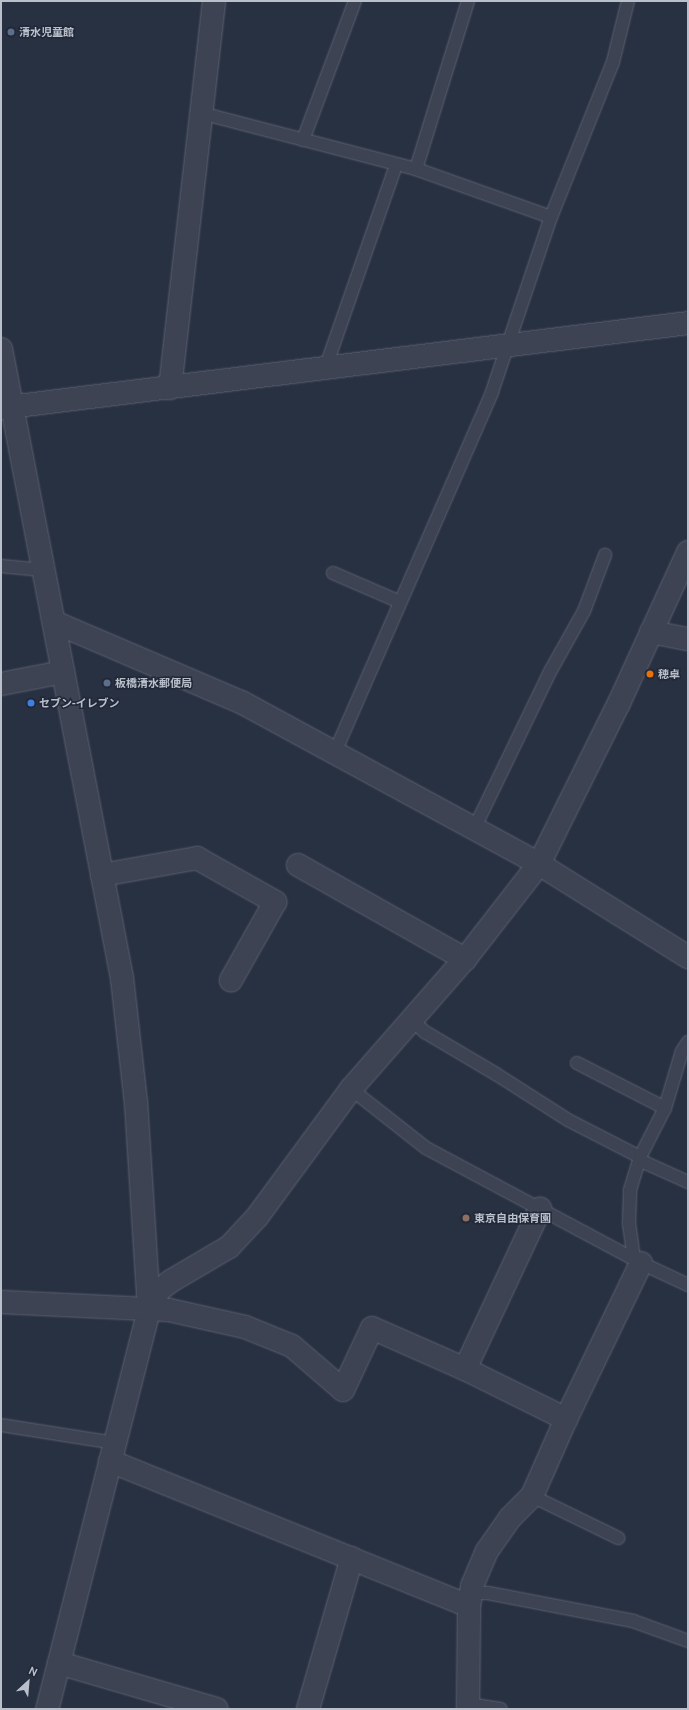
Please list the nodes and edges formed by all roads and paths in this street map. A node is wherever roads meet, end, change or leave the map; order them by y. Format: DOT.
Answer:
graph roads {
  1 [pos="214,1"];
  2 [pos="355,1"];
  3 [pos="468,1"];
  4 [pos="628,1"];
  5 [pos="201,113"];
  6 [pos="303,140"];
  7 [pos="396,165"];
  8 [pos="416,169"];
  9 [pos="551,217"];
  10 [pos="688,323"];
  11 [pos="507,344"];
  12 [pos="1,349"];
  13 [pos="325,369"];
  14 [pos="170,388"];
  15 [pos="7,408"];
  16 [pos="688,552"];
  17 [pos="605,555"];
  18 [pos="1,566"];
  19 [pos="43,570"];
  20 [pos="334,573"];
  21 [pos="400,602"];
  22 [pos="54,622"];
  23 [pos="651,632"];
  24 [pos="688,639"];
  25 [pos="63,672"];
  26 [pos="1,684"];
  27 [pos="335,752"];
  28 [pos="474,830"];
  29 [pos="539,864"];
  30 [pos="298,865"];
  31 [pos="102,876"];
  32 [pos="688,955"];
  33 [pos="465,959"];
  34 [pos="232,980"];
  35 [pos="412,1020"];
  36 [pos="688,1042"];
  37 [pos="578,1063"];
  38 [pos="351,1089"];
  39 [pos="665,1108"];
  40 [pos="640,1158"];
  41 [pos="688,1182"];
  42 [pos="540,1209"];
  43 [pos="637,1261"];
  44 [pos="688,1285"];
  45 [pos="1,1302"];
  46 [pos="149,1310"];
  47 [pos="465,1369"];
  48 [pos="566,1419"];
  49 [pos="1,1425"];
  50 [pos="113,1452"];
  51 [pos="532,1496"];
  52 [pos="618,1538"];
  53 [pos="352,1558"];
  54 [pos="470,1599"];
  55 [pos="688,1641"];
  56 [pos="59,1663"];
  57 [pos="468,1706"];
  58 [pos="48,1709"];
  59 [pos="216,1709"];
  60 [pos="308,1709"];
  61 [pos="502,1709"];
  1 -- 5 [label="street"];
  2 -- 6 [label="lane"];
  3 -- 8 [label="lane"];
  4 -- 9 [label="lane"];
  5 -- 6 [label="lane"];
  5 -- 14 [label="street"];
  6 -- 7 [label="lane"];
  7 -- 8 [label="lane"];
  7 -- 13 [label="lane"];
  8 -- 9 [label="lane"];
  9 -- 11 [label="lane"];
  10 -- 11 [label="street"];
  11 -- 13 [label="street"];
  11 -- 21 [label="lane"];
  12 -- 15 [label="street"];
  13 -- 14 [label="street"];
  14 -- 15 [label="street"];
  15 -- 19 [label="street"];
  16 -- 23 [label="street"];
  17 -- 28 [label="lane"];
  18 -- 19 [label="lane"];
  19 -- 22 [label="street"];
  20 -- 21 [label="lane"];
  21 -- 27 [label="lane"];
  22 -- 25 [label="street"];
  22 -- 27 [label="street"];
  23 -- 24 [label="street"];
  23 -- 29 [label="street"];
  25 -- 26 [label="street"];
  25 -- 31 [label="street"];
  27 -- 28 [label="street"];
  28 -- 29 [label="street"];
  29 -- 32 [label="street"];
  29 -- 33 [label="street"];
  30 -- 33 [label="street"];
  31 -- 34 [label="street"];
  31 -- 46 [label="street"];
  33 -- 35 [label="street"];
  35 -- 38 [label="street"];
  35 -- 40 [label="lane"];
  36 -- 39 [label="lane"];
  37 -- 39 [label="lane"];
  38 -- 42 [label="lane"];
  38 -- 46 [label="street"];
  39 -- 40 [label="lane"];
  40 -- 41 [label="lane"];
  40 -- 43 [label="lane"];
  42 -- 43 [label="lane"];
  42 -- 47 [label="street"];
  43 -- 44 [label="lane"];
  43 -- 48 [label="street"];
  45 -- 46 [label="street"];
  46 -- 47 [label="street"];
  46 -- 50 [label="street"];
  47 -- 48 [label="street"];
  48 -- 51 [label="street"];
  49 -- 50 [label="lane"];
  50 -- 53 [label="street"];
  50 -- 56 [label="street"];
  51 -- 52 [label="lane"];
  51 -- 54 [label="street"];
  53 -- 54 [label="street"];
  53 -- 60 [label="street"];
  54 -- 55 [label="lane"];
  54 -- 57 [label="street"];
  56 -- 58 [label="street"];
  56 -- 59 [label="street"];
  57 -- 61 [label="lane"];
}
